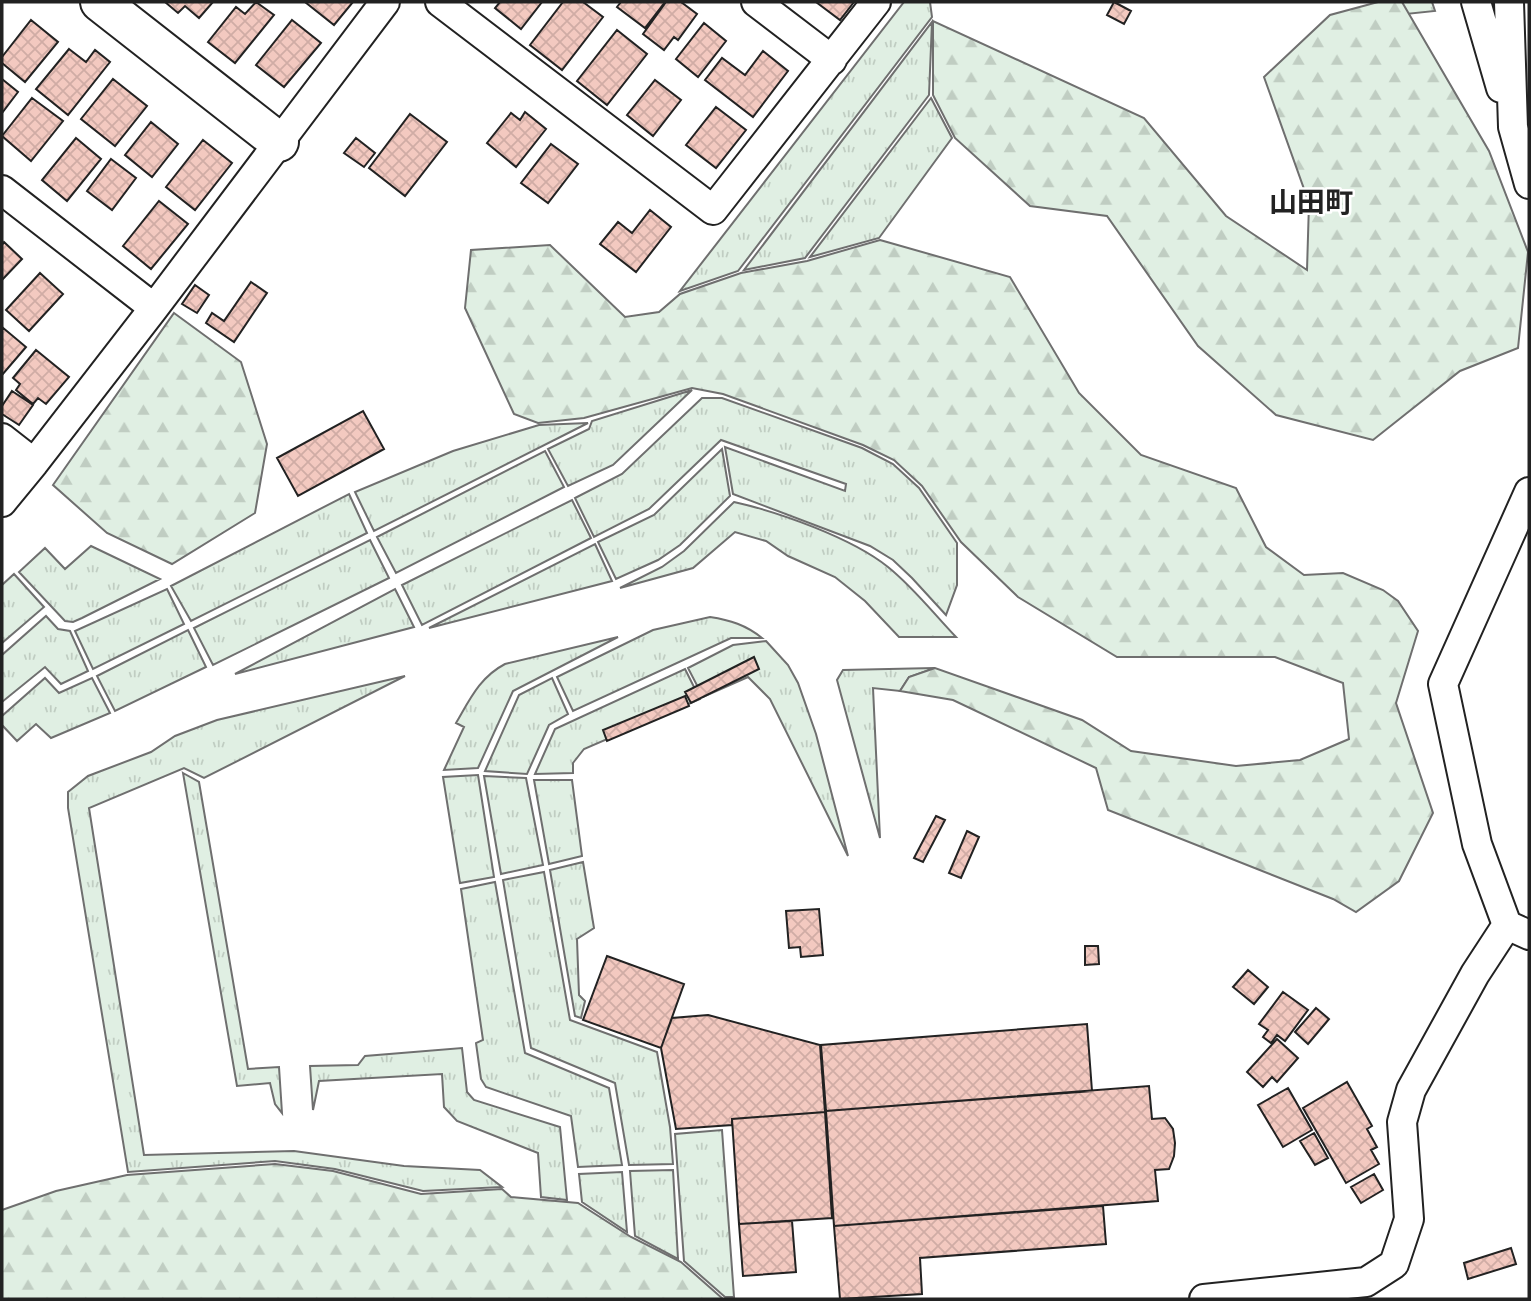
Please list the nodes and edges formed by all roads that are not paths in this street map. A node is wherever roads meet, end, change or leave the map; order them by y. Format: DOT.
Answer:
graph roads {
  1 [pos="100,2"];
  2 [pos="386,2"];
  3 [pos="440,2"];
  4 [pos="756,2"];
  5 [pos="876,2"];
  6 [pos="1476,2"];
  7 [pos="1509,2"];
  8 [pos="832,60"];
  9 [pos="1513,127"];
  10 [pos="279,142"];
  11 [pos="1529,184"];
  12 [pos="2,190"];
  13 [pos="154,308"];
  14 [pos="2,438"];
  15 [pos="34,463"];
  16 [pos="2,470"];
  17 [pos="1529,492"];
  18 [pos="2,502"];
  19 [pos="1518,930"];
  20 [pos="1204,1299"];
  1 -- 10 [label="street"];
  2 -- 10 [label="street"];
  3 -- 8 [label="street"];
  4 -- 8 [label="street"];
  5 -- 8 [label="street"];
  6 -- 9 [label="street"];
  7 -- 9 [label="street"];
  9 -- 11 [label="street"];
  10 -- 13 [label="street"];
  12 -- 13 [label="street"];
  13 -- 15 [label="street"];
  14 -- 15 [label="street"];
  15 -- 16 [label="street"];
  15 -- 18 [label="street"];
  17 -- 19 [label="street"];
  19 -- 20 [label="street"];
}
